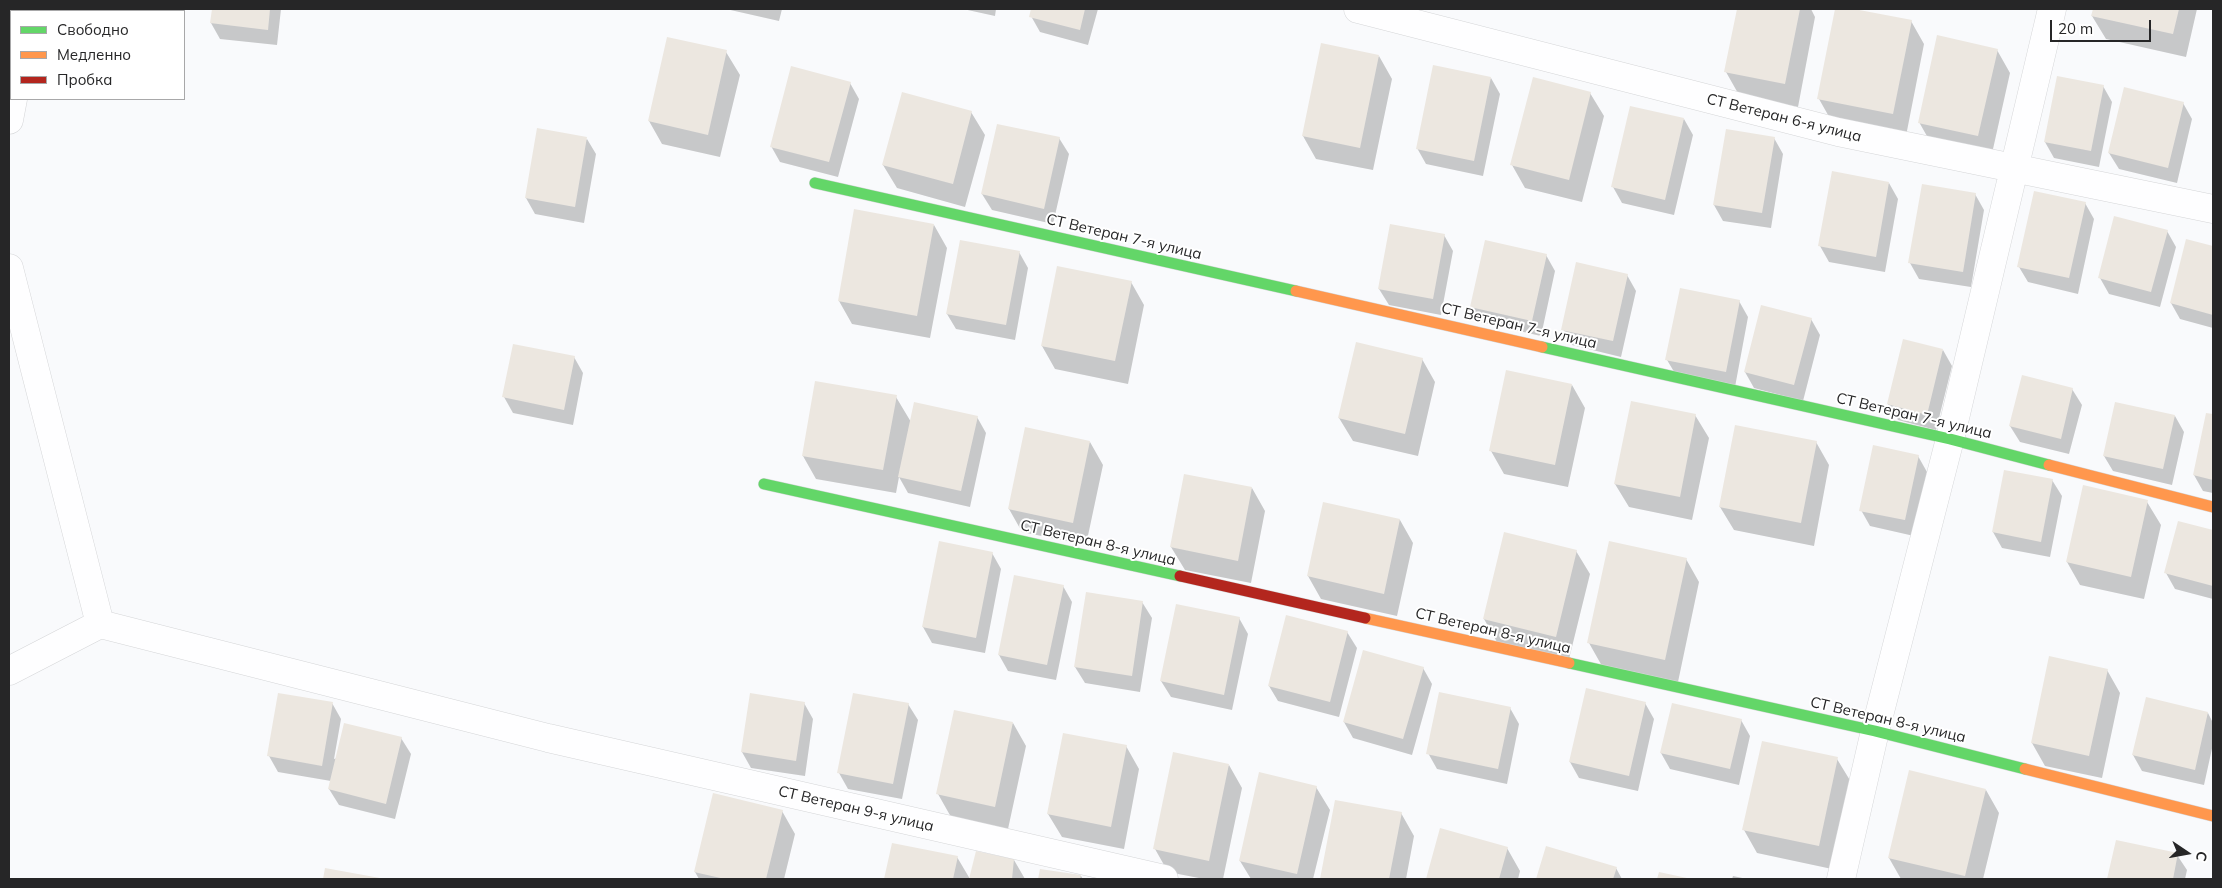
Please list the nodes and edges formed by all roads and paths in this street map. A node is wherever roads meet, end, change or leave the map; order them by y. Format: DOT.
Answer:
graph roads {
  1 [pos="1358,9"];
  2 [pos="2052,9"];
  3 [pos="13,100"];
  4 [pos="9,120"];
  5 [pos="2014,168"];
  6 [pos="815,182"];
  7 [pos="2213,209"];
  8 [pos="9,268"];
  9 [pos="1950,439"];
  10 [pos="764,484"];
  11 [pos="2213,506"];
  12 [pos="100,624"];
  13 [pos="9,671"];
  14 [pos="1875,731"];
  15 [pos="2213,816"];
  16 [pos="1164,879"];
  17 [pos="1841,879"];
  1 -- 5 [label="street, СТ Ветеран 6-я улица"];
  2 -- 5 [label="street"];
  3 -- 4 [label="street"];
  5 -- 7 [label="street, СТ Ветеран 6-я улица"];
  5 -- 9 [label="street"];
  6 -- 9 [label="street, СТ Ветеран 7-я улица"];
  8 -- 12 [label="street"];
  9 -- 11 [label="street, СТ Ветеран 7-я улица"];
  9 -- 14 [label="street"];
  10 -- 14 [label="street, СТ Ветеран 8-я улица"];
  12 -- 13 [label="street"];
  12 -- 16 [label="street, СТ Ветеран 9-я улица"];
  14 -- 15 [label="street, СТ Ветеран 8-я улица"];
  14 -- 17 [label="street"];
}
